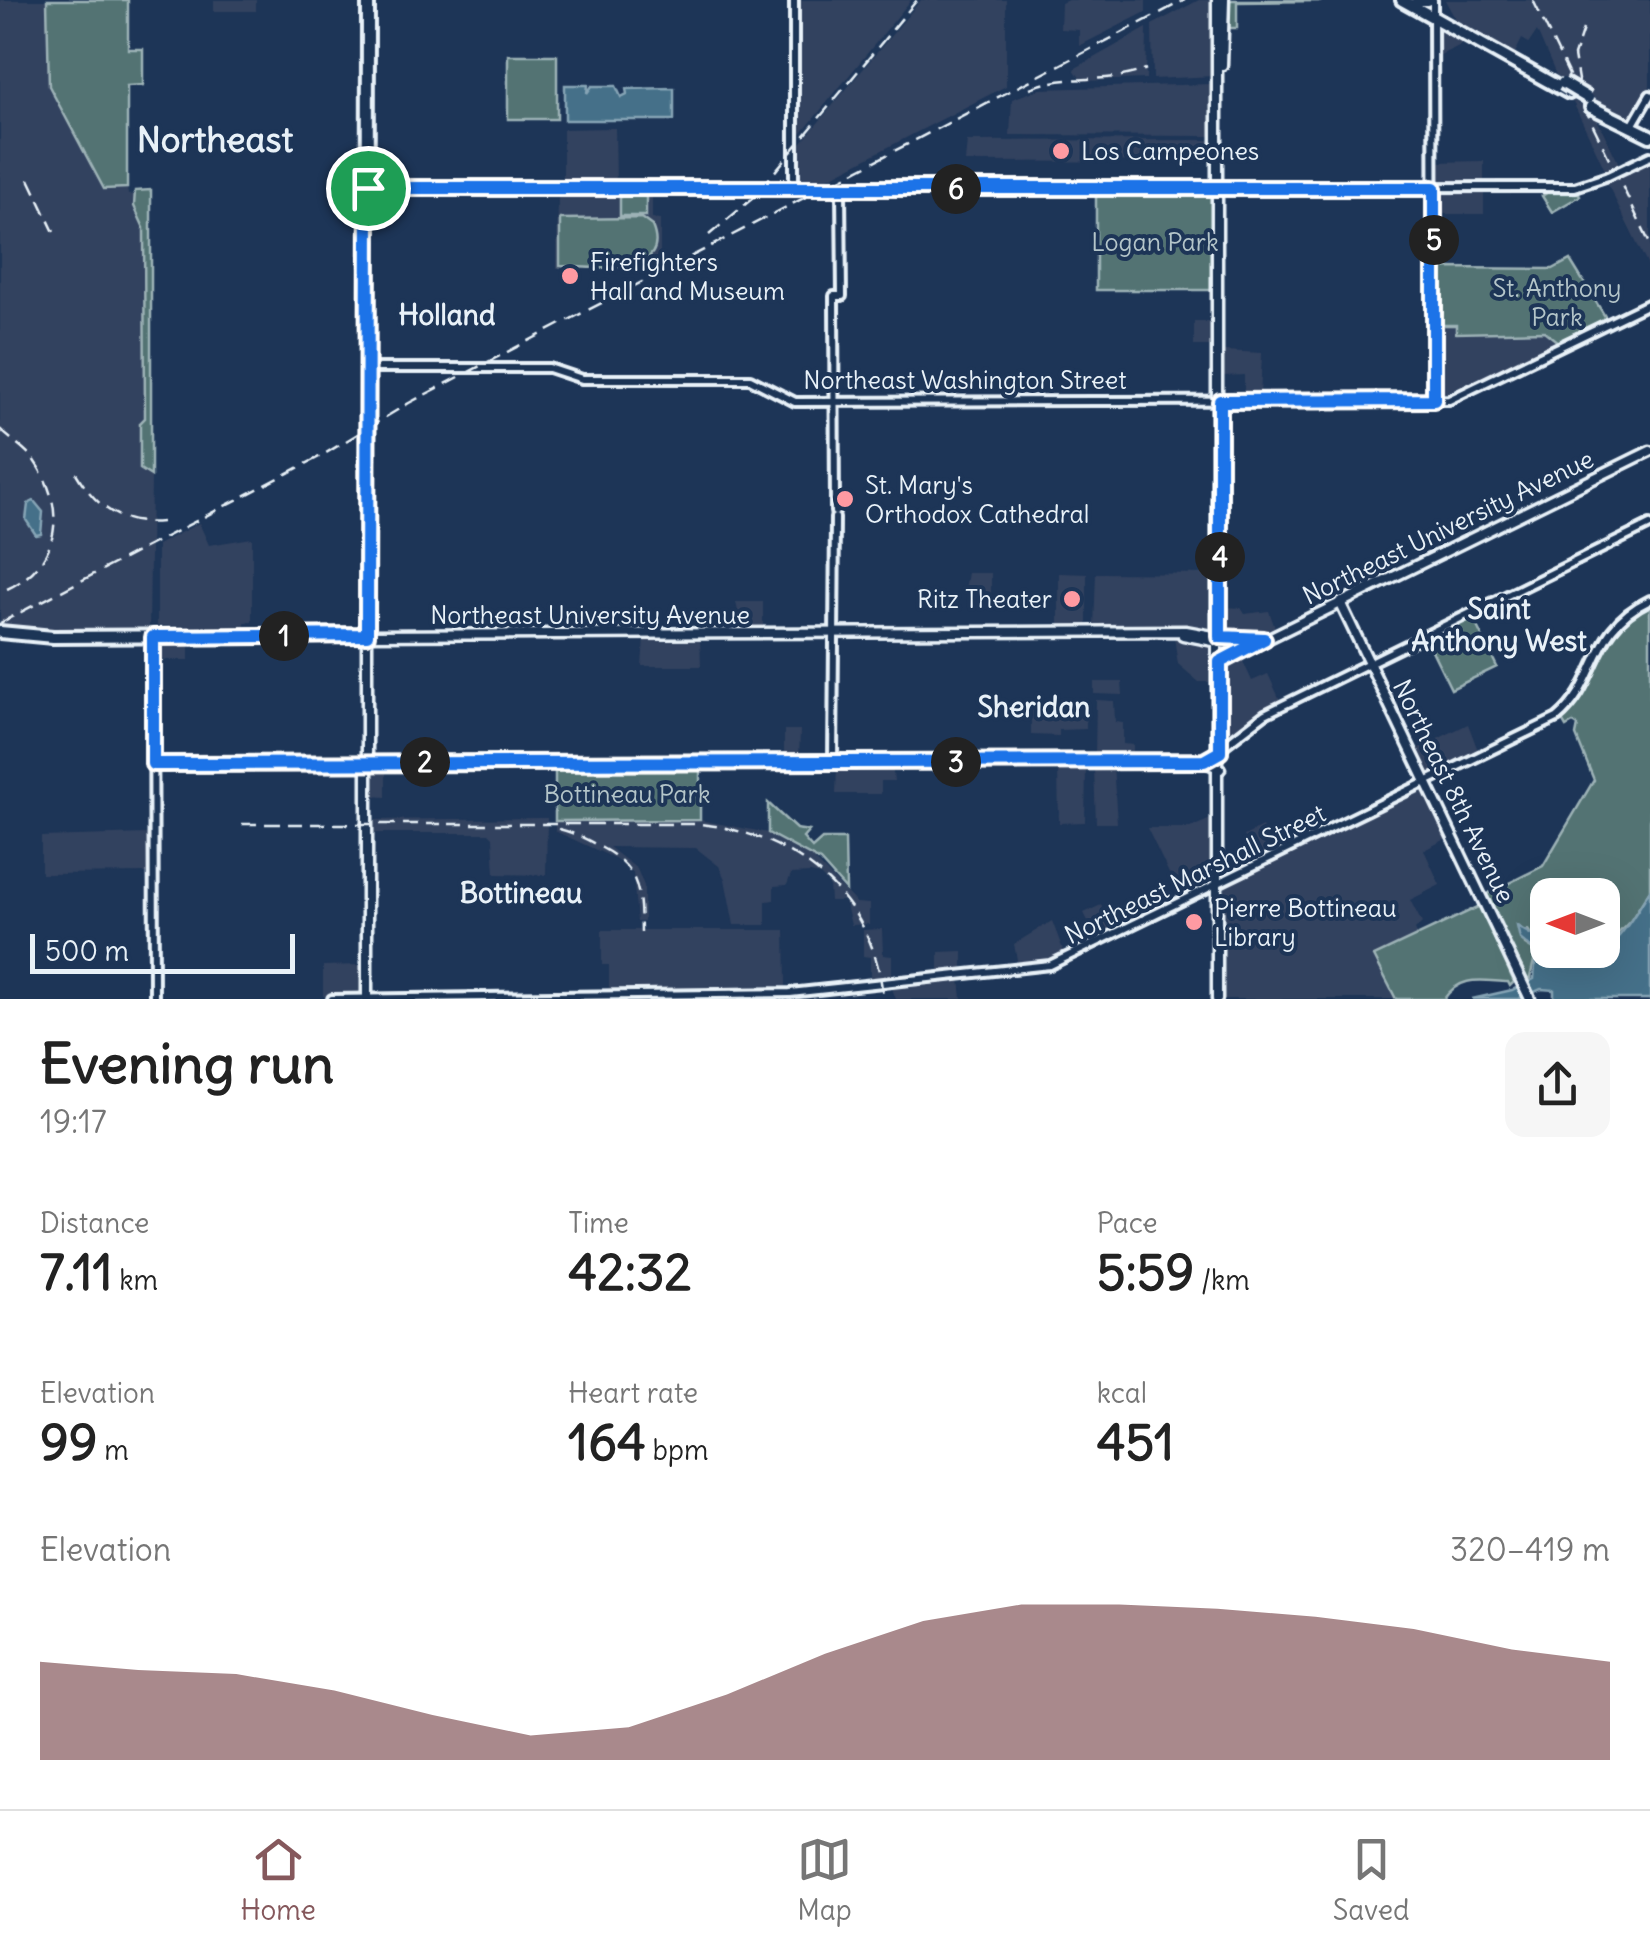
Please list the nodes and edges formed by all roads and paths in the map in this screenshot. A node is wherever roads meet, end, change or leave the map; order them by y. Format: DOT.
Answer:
graph roads {
  1 [pos="368,0"];
  2 [pos="794,0"];
  3 [pos="1221,0"];
  4 [pos="1402,0"];
  5 [pos="1416,0"];
  6 [pos="1432,7"];
  7 [pos="1650,95"];
  8 [pos="1632,126"];
  9 [pos="1650,136"];
  10 [pos="1650,156"];
  11 [pos="368,188"];
  12 [pos="1220,188"];
  13 [pos="1434,188"];
  14 [pos="794,190"];
  15 [pos="841,190"];
  16 [pos="1650,303"];
  17 [pos="368,368"];
  18 [pos="1434,400"];
  19 [pos="1220,401"];
  20 [pos="835,402"];
  21 [pos="1650,451"];
  22 [pos="1650,525"];
  23 [pos="1650,600"];
  24 [pos="1340,602"];
  25 [pos="4,633"];
  26 [pos="832,634"];
  27 [pos="367,635"];
  28 [pos="153,637"];
  29 [pos="1264,639"];
  30 [pos="1220,640"];
  31 [pos="1252,648"];
  32 [pos="1220,662"];
  33 [pos="1369,662"];
  34 [pos="1220,752"];
  35 [pos="1204,761"];
  36 [pos="833,762"];
  37 [pos="368,763"];
  38 [pos="153,764"];
  39 [pos="1220,769"];
  40 [pos="1428,782"];
  41 [pos="1220,884"];
  42 [pos="368,998"];
  43 [pos="154,999"];
  44 [pos="332,999"];
  45 [pos="1217,999"];
  46 [pos="1530,999"];
  1 -- 11 [label="main road"];
  2 -- 14 [label="street"];
  3 -- 12 [label="main road"];
  4 -- 6 [label="main road"];
  5 -- 6 [label="main road"];
  6 -- 8 [label="main road, bridge"];
  6 -- 13 [label="street"];
  7 -- 8 [label="street"];
  8 -- 9 [label="main road"];
  10 -- 13 [label="street, bridge"];
  11 -- 14 [label="street"];
  11 -- 17 [label="main road"];
  12 -- 13 [label="street"];
  12 -- 15 [label="street"];
  12 -- 19 [label="main road"];
  13 -- 18 [label="street"];
  14 -- 15 [label="street"];
  15 -- 20 [label="street"];
  16 -- 18 [label="street, Northeast Washington Street"];
  17 -- 20 [label="street, Northeast Washington Street"];
  17 -- 27 [label="main road"];
  18 -- 19 [label="street, Northeast Washington Street"];
  19 -- 20 [label="street, Northeast Washington Street"];
  19 -- 30 [label="main road"];
  20 -- 26 [label="street"];
  21 -- 24 [label="main road, Northeast University Avenue"];
  22 -- 33 [label="street"];
  23 -- 40 [label="street, Northeast Marshall Street"];
  24 -- 29 [label="main road, Northeast University Avenue"];
  24 -- 33 [label="main road, Northeast 8th Avenue"];
  25 -- 28 [label="main road, Northeast University Avenue"];
  26 -- 27 [label="main road, Northeast University Avenue"];
  26 -- 30 [label="main road, Northeast University Avenue"];
  26 -- 36 [label="street"];
  27 -- 28 [label="main road, Northeast University Avenue"];
  27 -- 37 [label="main road"];
  28 -- 38 [label="street"];
  29 -- 30 [label="main road, Northeast University Avenue"];
  29 -- 31 [label="main road, Northeast University Avenue"];
  30 -- 31 [label="main road, Northeast University Avenue"];
  30 -- 32 [label="main road"];
  31 -- 32 [label="main road"];
  32 -- 34 [label="main road"];
  33 -- 34 [label="street"];
  33 -- 40 [label="main road, Northeast 8th Avenue"];
  34 -- 35 [label="street"];
  34 -- 39 [label="main road"];
  35 -- 36 [label="street"];
  35 -- 39 [label="main road"];
  36 -- 37 [label="street"];
  37 -- 38 [label="street"];
  37 -- 42 [label="main road"];
  38 -- 43 [label="street"];
  39 -- 41 [label="main road"];
  40 -- 41 [label="street, Northeast Marshall Street"];
  40 -- 46 [label="main road, Northeast 8th Avenue"];
  41 -- 42 [label="street, Northeast Marshall Street"];
  41 -- 45 [label="main road"];
  42 -- 44 [label="street, Northeast Marshall Street"];
}
